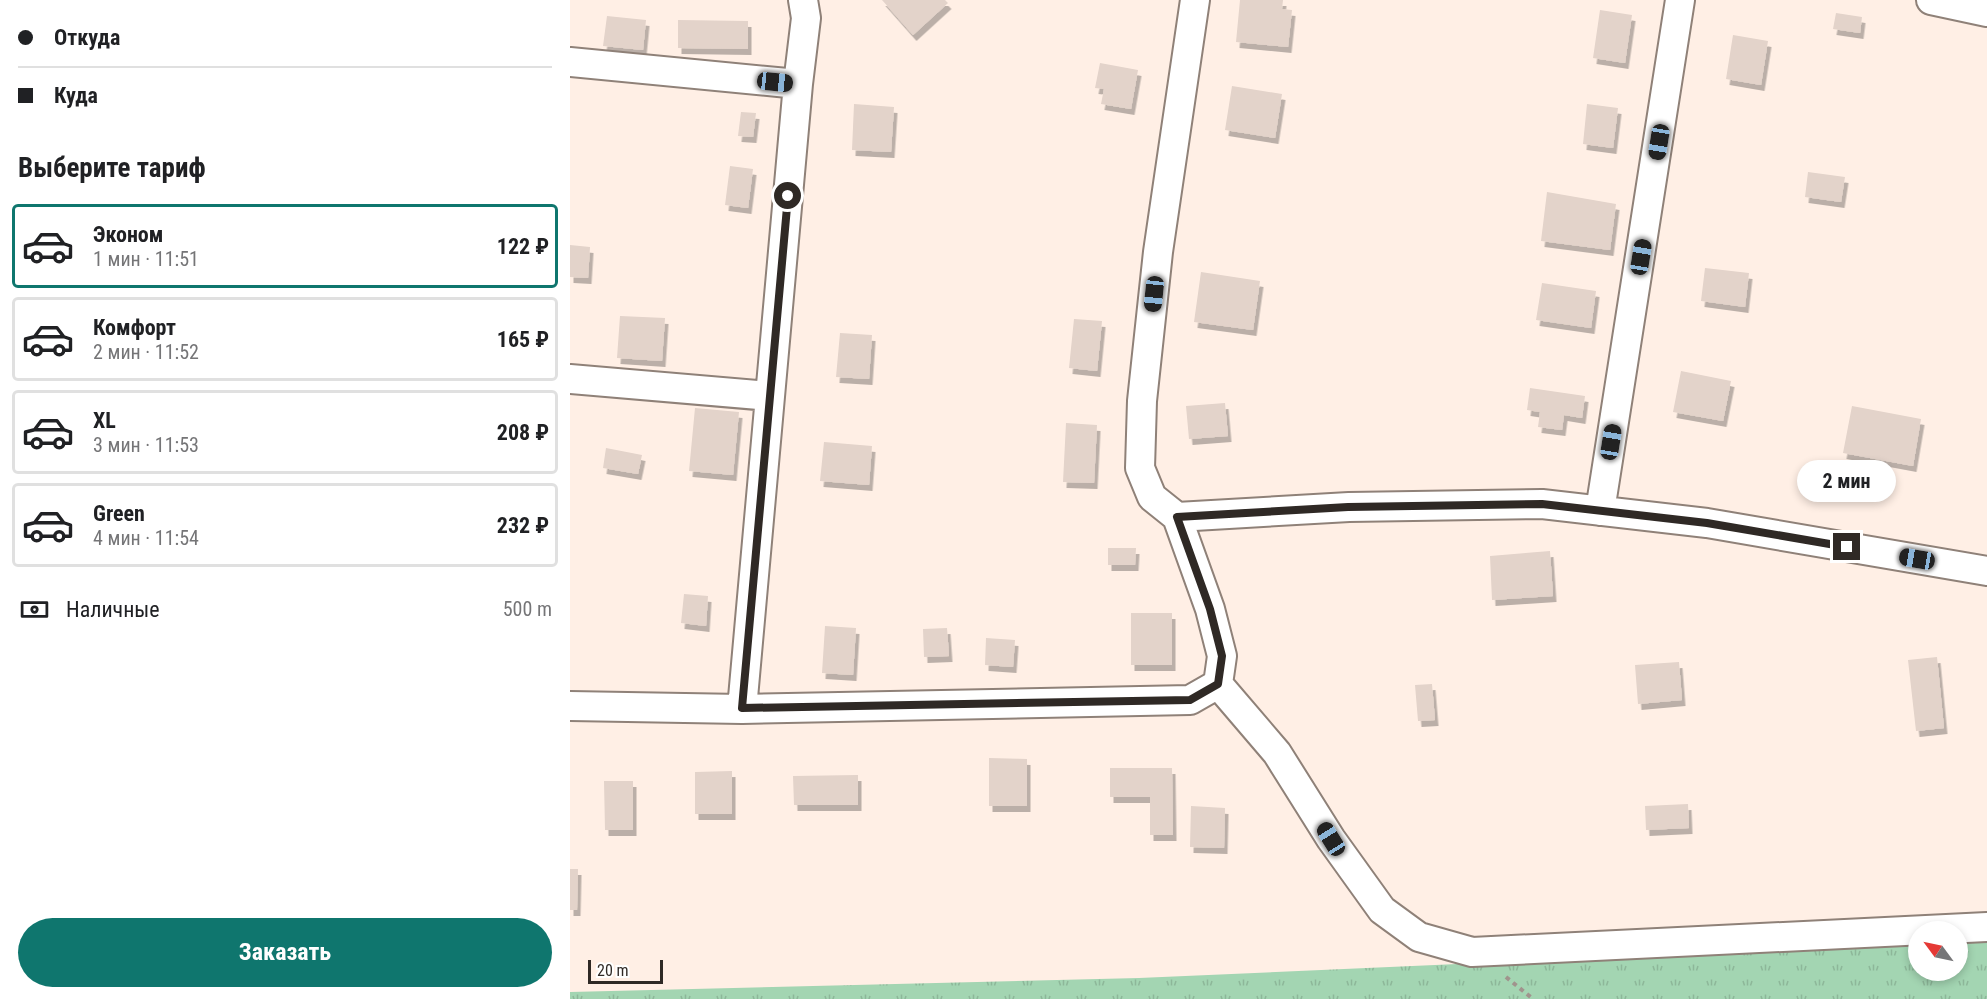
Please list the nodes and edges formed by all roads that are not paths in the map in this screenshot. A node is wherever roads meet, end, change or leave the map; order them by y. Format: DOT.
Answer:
graph roads {
  1 [pos="803,0"];
  2 [pos="1195,0"];
  3 [pos="1680,0"];
  4 [pos="1931,0"];
  5 [pos="1987,12"];
  6 [pos="570,62"];
  7 [pos="798,84"];
  8 [pos="570,380"];
  9 [pos="769,396"];
  10 [pos="1600,511"];
  11 [pos="1177,517"];
  12 [pos="1987,571"];
  13 [pos="1218,684"];
  14 [pos="570,706"];
  15 [pos="742,708"];
  16 [pos="1987,927"];
  1 -- 7 [label="street"];
  2 -- 11 [label="street"];
  3 -- 10 [label="street"];
  4 -- 5 [label="street"];
  6 -- 7 [label="street"];
  7 -- 9 [label="street"];
  8 -- 9 [label="street"];
  9 -- 15 [label="street"];
  10 -- 11 [label="street"];
  10 -- 12 [label="street"];
  11 -- 13 [label="street"];
  13 -- 15 [label="street"];
  13 -- 16 [label="street"];
  14 -- 15 [label="street"];
}
